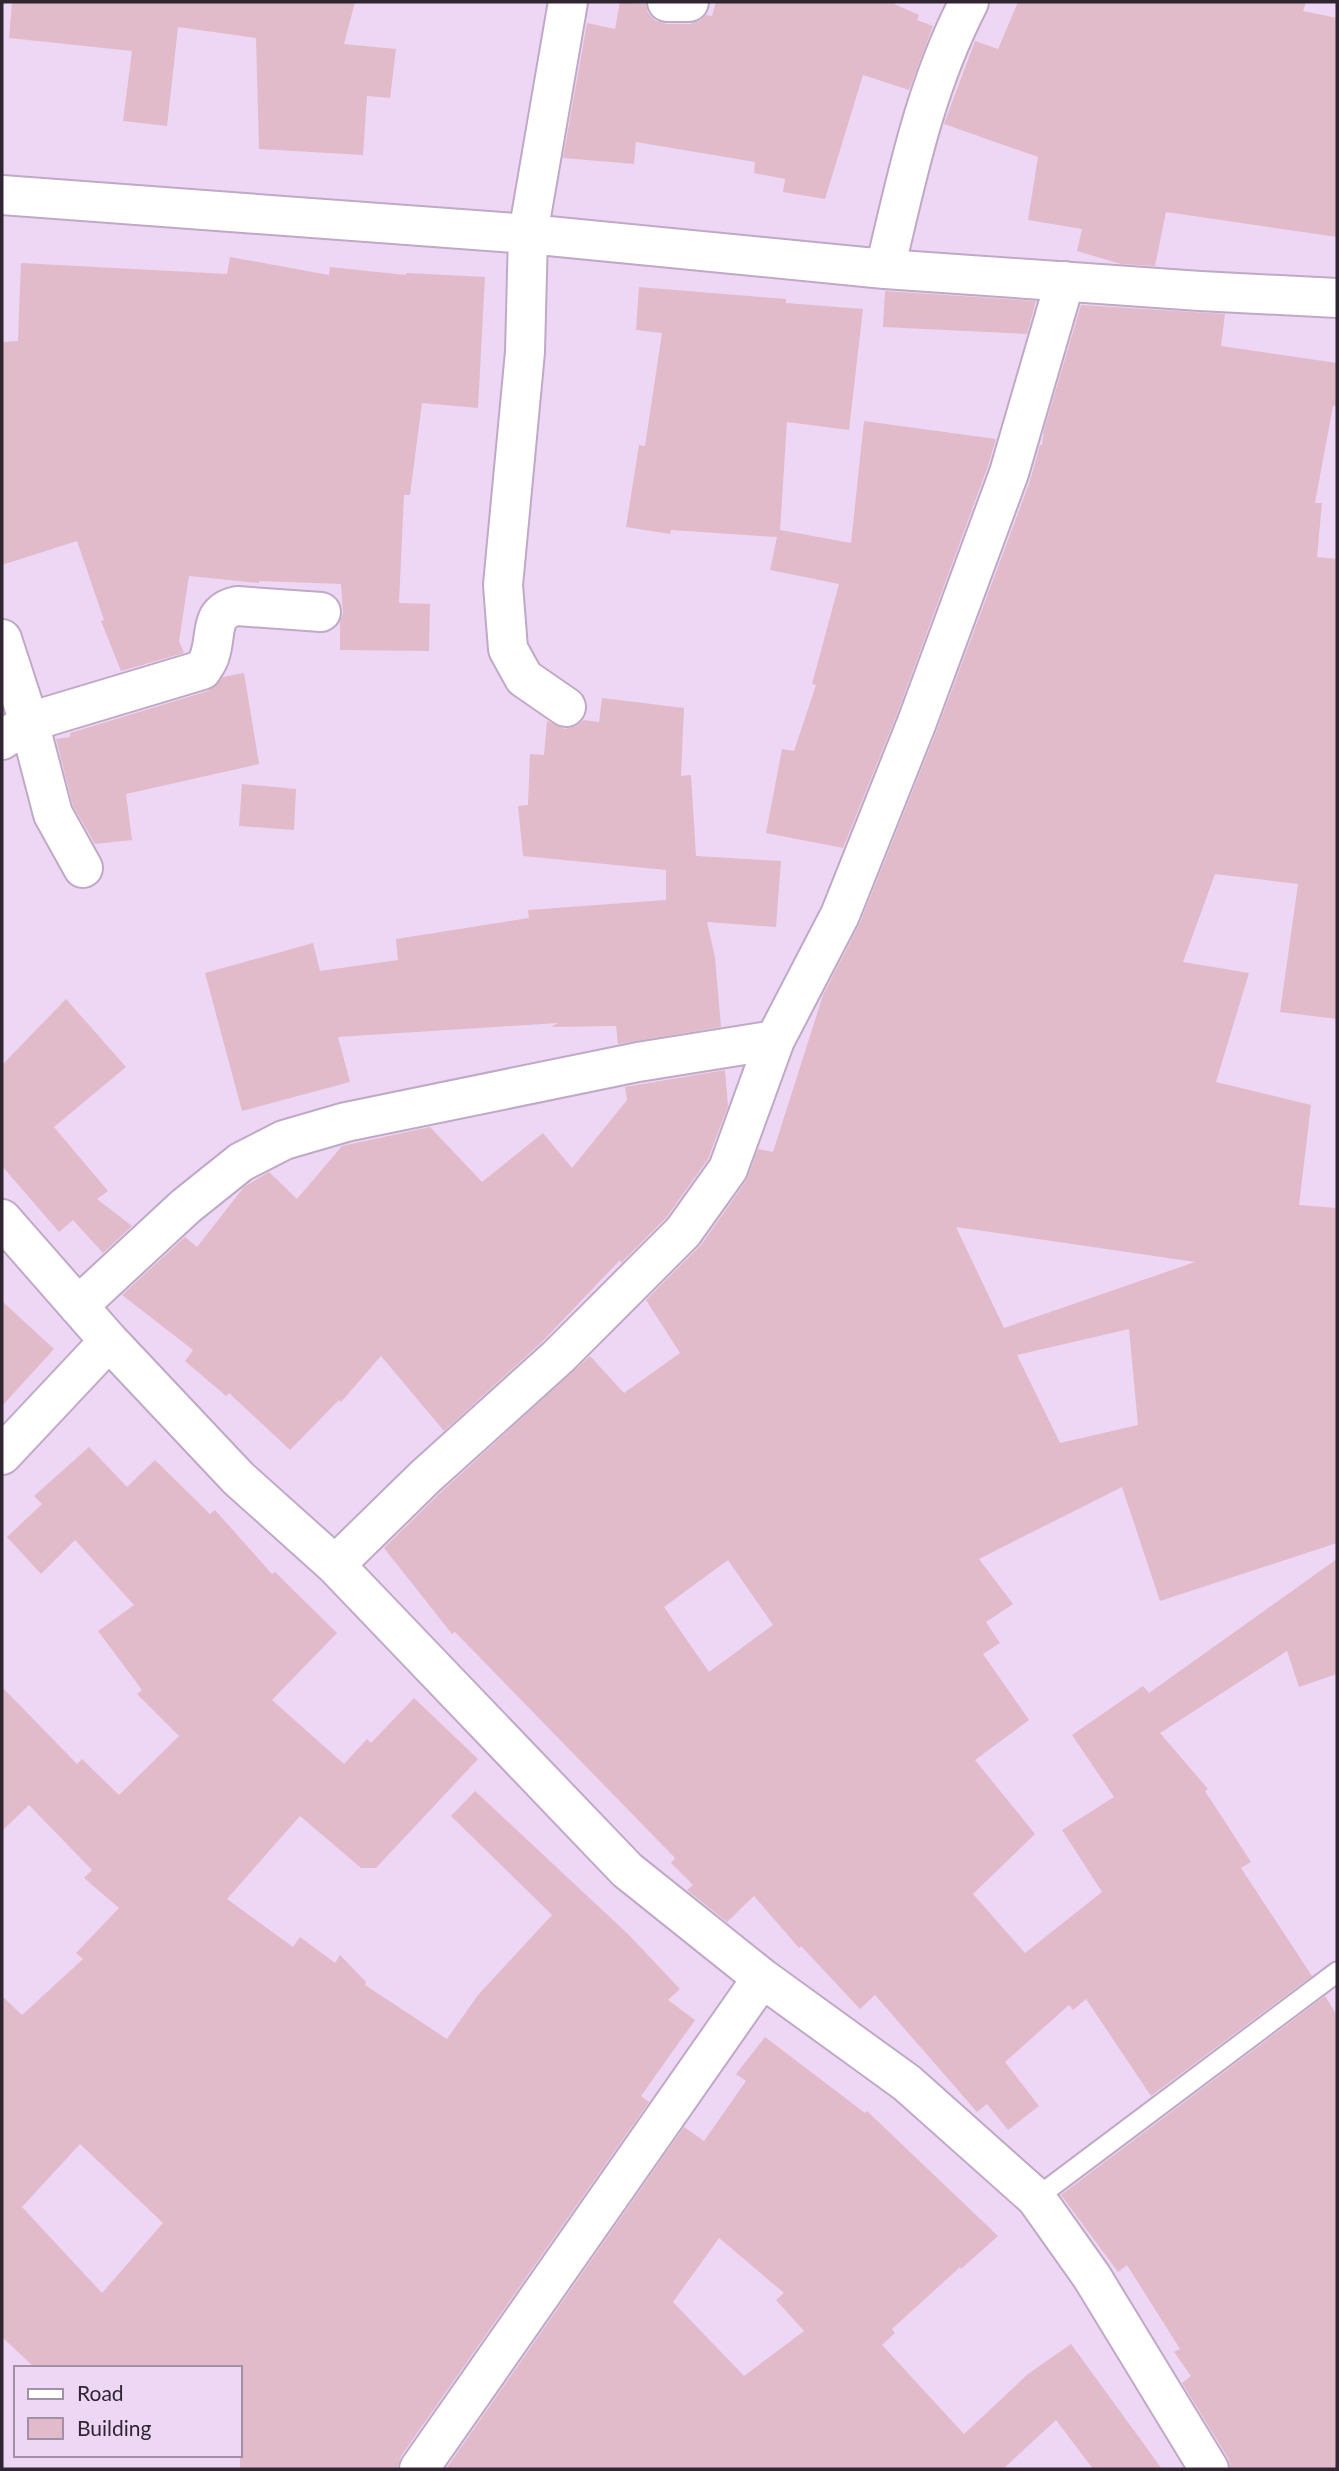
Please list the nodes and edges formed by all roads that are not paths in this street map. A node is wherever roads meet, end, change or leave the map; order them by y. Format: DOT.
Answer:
graph roads {
  1 [pos="568,2"];
  2 [pos="667,2"];
  3 [pos="689,2"];
  4 [pos="968,2"];
  5 [pos="2,195"];
  6 [pos="528,234"];
  7 [pos="886,269"];
  8 [pos="1065,281"];
  9 [pos="1337,298"];
  10 [pos="321,612"];
  11 [pos="2,639"];
  12 [pos="566,707"];
  13 [pos="15,731"];
  14 [pos="83,868"];
  15 [pos="775,1041"];
  16 [pos="2,1219"];
  17 [pos="78,1306"];
  18 [pos="109,1341"];
  19 [pos="2,1455"];
  20 [pos="335,1565"];
  21 [pos="1337,1972"];
  22 [pos="762,1978"];
  23 [pos="1036,2198"];
  24 [pos="419,2469"];
  25 [pos="1209,2469"];
  1 -- 6 [label="street"];
  2 -- 3 [label="street"];
  4 -- 7 [label="street"];
  5 -- 6 [label="street"];
  6 -- 7 [label="street"];
  6 -- 12 [label="street"];
  7 -- 8 [label="street"];
  8 -- 9 [label="street"];
  8 -- 15 [label="street"];
  10 -- 13 [label="street"];
  11 -- 13 [label="street"];
  13 -- 14 [label="street"];
  15 -- 17 [label="street"];
  15 -- 20 [label="street"];
  16 -- 17 [label="street"];
  17 -- 18 [label="street"];
  18 -- 19 [label="street"];
  18 -- 20 [label="street"];
  20 -- 22 [label="street"];
  21 -- 23 [label="lane"];
  22 -- 23 [label="street"];
  22 -- 24 [label="street"];
  23 -- 25 [label="street"];
}
